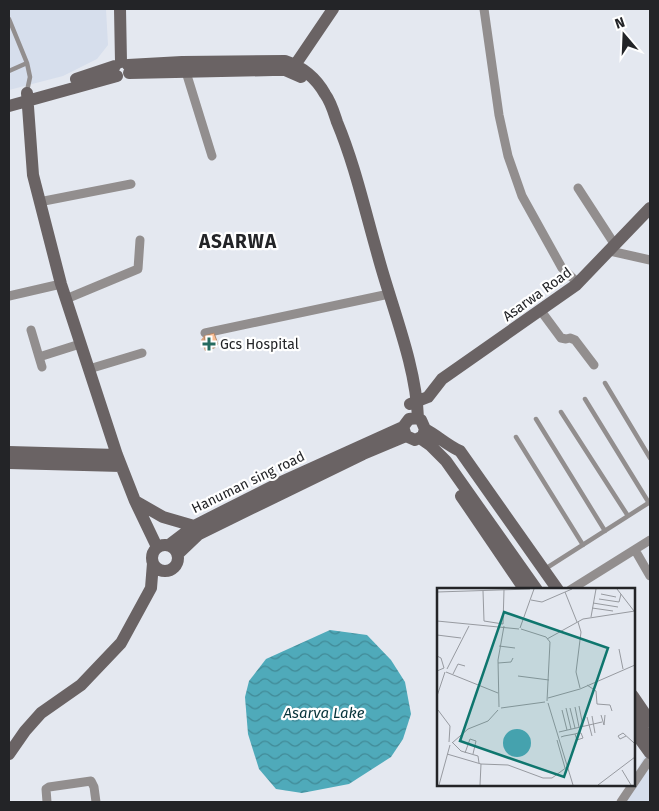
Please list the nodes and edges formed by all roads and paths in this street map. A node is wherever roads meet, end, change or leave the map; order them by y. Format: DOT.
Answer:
graph roads {
  1 [pos="120,9"];
  2 [pos="333,9"];
  3 [pos="484,9"];
  4 [pos="9,19"];
  5 [pos="27,63"];
  6 [pos="122,68"];
  7 [pos="293,68"];
  8 [pos="9,71"];
  9 [pos="186,72"];
  10 [pos="9,97"];
  11 [pos="27,97"];
  12 [pos="9,106"];
  13 [pos="212,156"];
  14 [pos="131,184"];
  15 [pos="578,188"];
  16 [pos="39,202"];
  17 [pos="650,208"];
  18 [pos="140,240"];
  19 [pos="613,248"];
  20 [pos="650,260"];
  21 [pos="578,283"];
  22 [pos="61,284"];
  23 [pos="385,295"];
  24 [pos="9,296"];
  25 [pos="66,299"];
  26 [pos="541,311"];
  27 [pos="31,330"];
  28 [pos="204,333"];
  29 [pos="80,344"];
  30 [pos="142,353"];
  31 [pos="39,356"];
  32 [pos="594,365"];
  33 [pos="42,367"];
  34 [pos="89,369"];
  35 [pos="605,383"];
  36 [pos="585,399"];
  37 [pos="413,400"];
  38 [pos="561,412"];
  39 [pos="536,420"];
  40 [pos="409,425"];
  41 [pos="423,434"];
  42 [pos="516,437"];
  43 [pos="9,452"];
  44 [pos="446,453"];
  45 [pos="650,458"];
  46 [pos="119,461"];
  47 [pos="9,463"];
  48 [pos="301,478"];
  49 [pos="135,501"];
  50 [pos="649,502"];
  51 [pos="628,516"];
  52 [pos="194,526"];
  53 [pos="605,530"];
  54 [pos="650,540"];
  55 [pos="583,545"];
  56 [pos="168,549"];
  57 [pos="635,550"];
  58 [pos="153,563"];
  59 [pos="168,570"];
  60 [pos="544,570"];
  61 [pos="650,576"];
  62 [pos="151,588"];
  63 [pos="524,588"];
  64 [pos="536,588"];
  65 [pos="547,588"];
  66 [pos="557,588"];
  67 [pos="573,588"];
  68 [pos="634,697"];
  69 [pos="634,716"];
  70 [pos="650,721"];
  71 [pos="634,730"];
  72 [pos="650,740"];
  73 [pos="634,742"];
  74 [pos="9,754"];
  75 [pos="650,758"];
  76 [pos="634,782"];
  77 [pos="632,786"];
  78 [pos="47,802"];
  79 [pos="96,802"];
  80 [pos="621,802"];
  1 -- 6 [label="street"];
  2 -- 7 [label="street"];
  3 -- 21 [label="street"];
  4 -- 5 [label="lane"];
  5 -- 8 [label="lane"];
  5 -- 11 [label="lane"];
  6 -- 7 [label="street"];
  6 -- 9 [label="street"];
  6 -- 11 [label="street"];
  7 -- 9 [label="street"];
  7 -- 23 [label="street"];
  9 -- 13 [label="street"];
  10 -- 11 [label="street"];
  11 -- 12 [label="street"];
  11 -- 16 [label="street"];
  14 -- 16 [label="street"];
  15 -- 19 [label="street"];
  16 -- 22 [label="street"];
  17 -- 19 [label="street, Asarwa Road"];
  18 -- 25 [label="street"];
  19 -- 20 [label="street"];
  19 -- 21 [label="street, Asarwa Road"];
  21 -- 26 [label="street, Asarwa Road"];
  22 -- 24 [label="street"];
  22 -- 25 [label="street"];
  23 -- 28 [label="street"];
  23 -- 37 [label="street"];
  25 -- 29 [label="street"];
  26 -- 32 [label="street"];
  26 -- 37 [label="street, Asarwa Road"];
  27 -- 31 [label="street"];
  29 -- 31 [label="street"];
  29 -- 34 [label="street"];
  30 -- 34 [label="street"];
  31 -- 33 [label="street"];
  34 -- 46 [label="street"];
  35 -- 45 [label="lane"];
  36 -- 50 [label="lane"];
  37 -- 40 [label="street"];
  38 -- 51 [label="lane"];
  39 -- 53 [label="lane"];
  40 -- 41 [label="street"];
  40 -- 41 [label="street"];
  40 -- 48 [label="street"];
  40 -- 48 [label="street, Hanuman sing road"];
  41 -- 44 [label="street"];
  42 -- 55 [label="lane"];
  43 -- 46 [label="street"];
  44 -- 60 [label="street"];
  44 -- 63 [label="street"];
  44 -- 64 [label="street"];
  44 -- 65 [label="street"];
  46 -- 47 [label="street"];
  46 -- 49 [label="street"];
  48 -- 52 [label="street, Hanuman sing road"];
  48 -- 56 [label="street"];
  49 -- 52 [label="street"];
  49 -- 56 [label="street"];
  50 -- 51 [label="lane"];
  51 -- 53 [label="lane"];
  52 -- 56 [label="street, Hanuman sing road"];
  53 -- 55 [label="lane"];
  54 -- 57 [label="street"];
  55 -- 60 [label="lane"];
  56 -- 58 [label="street"];
  56 -- 59 [label="street"];
  57 -- 61 [label="street"];
  57 -- 67 [label="street"];
  58 -- 59 [label="street"];
  58 -- 62 [label="street"];
  59 -- 62 [label="street"];
  60 -- 66 [label="street"];
  62 -- 74 [label="street"];
  68 -- 70 [label="street"];
  69 -- 72 [label="street"];
  71 -- 75 [label="street"];
  73 -- 75 [label="street"];
  75 -- 76 [label="street"];
  77 -- 80 [label="street"];
  78 -- 79 [label="street"];
}
